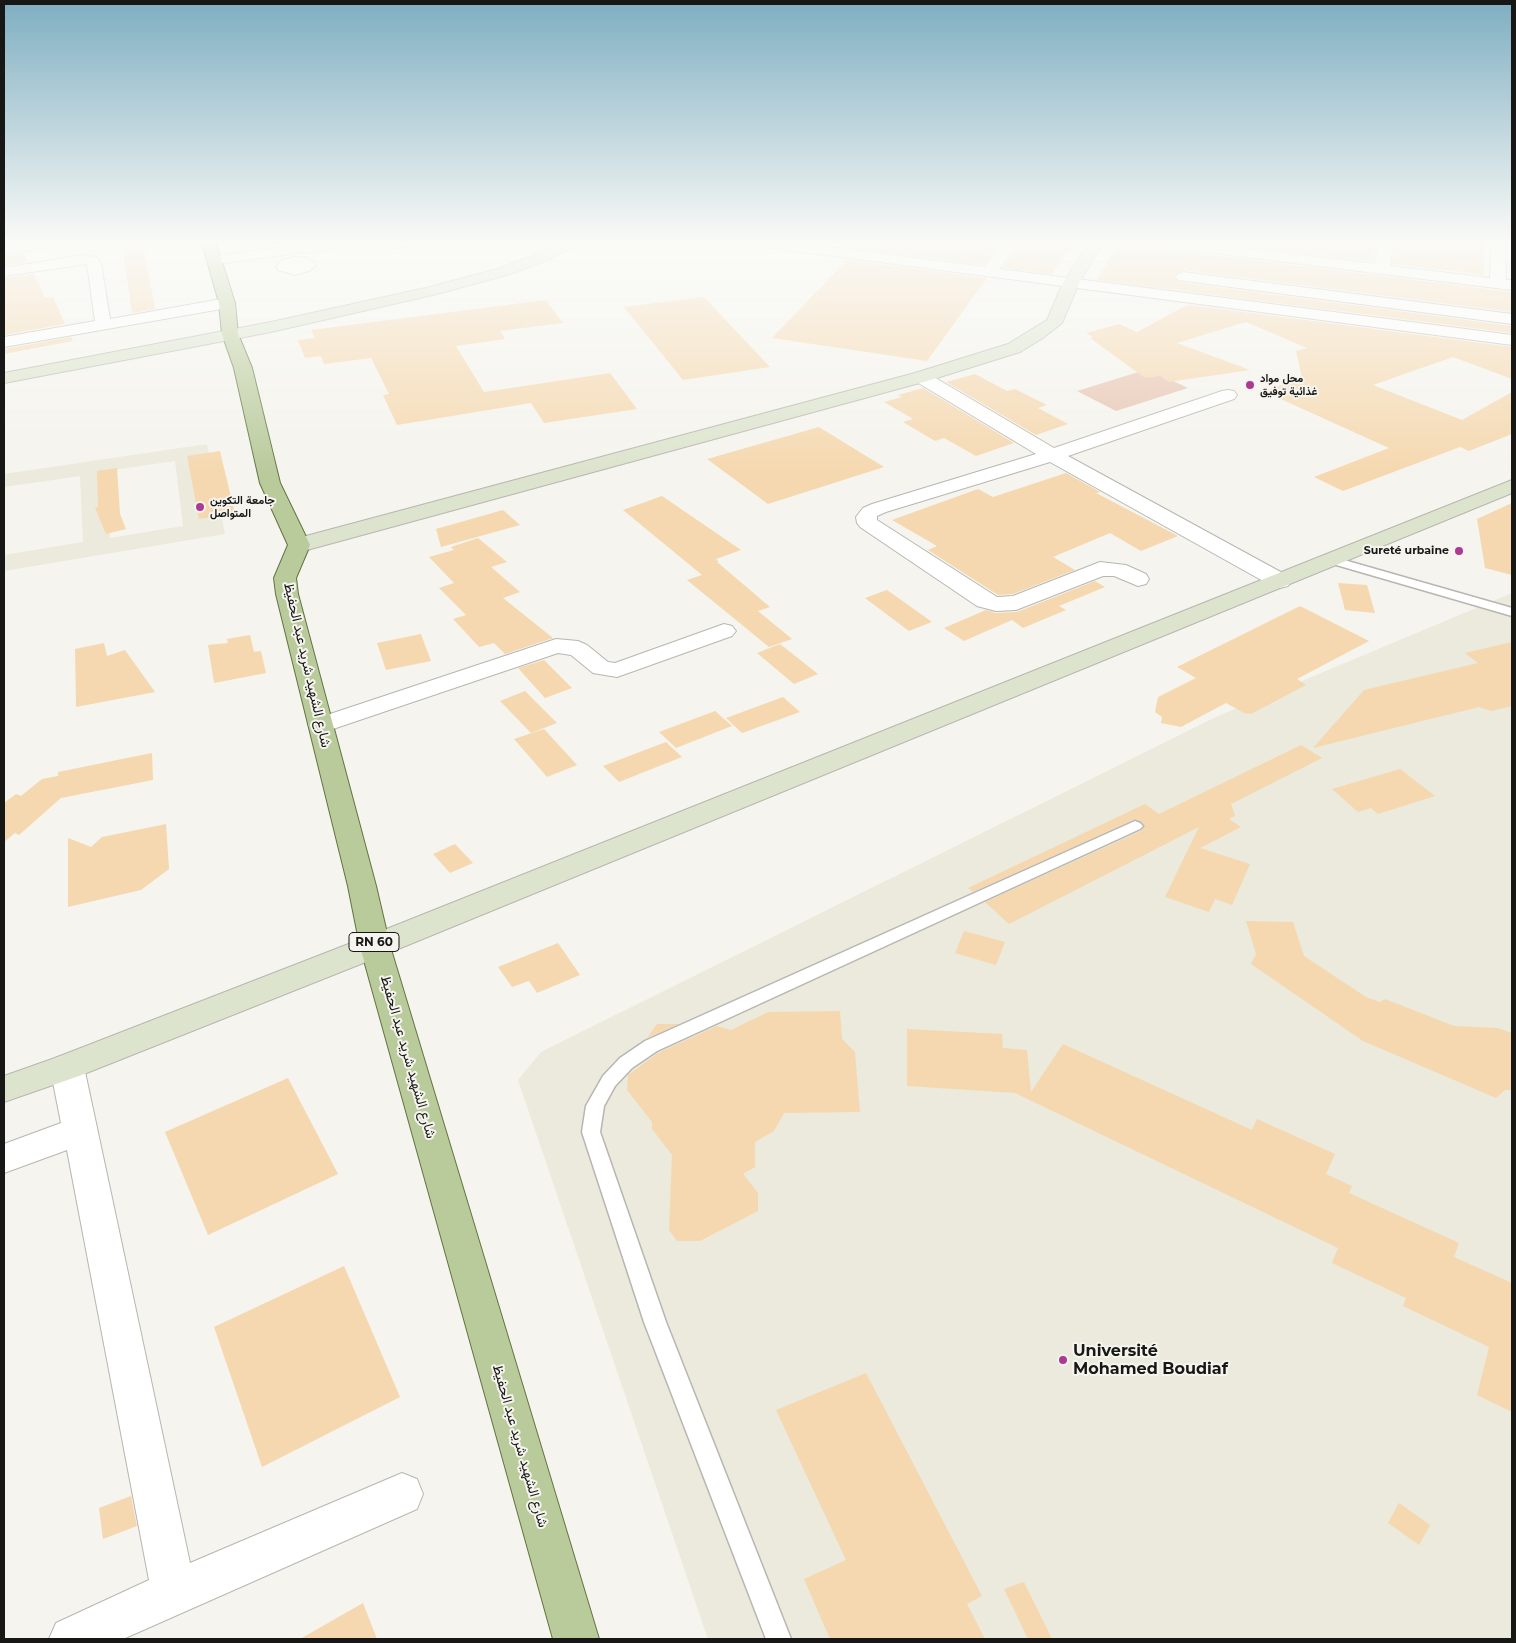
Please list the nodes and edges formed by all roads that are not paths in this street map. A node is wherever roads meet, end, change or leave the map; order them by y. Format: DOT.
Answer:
graph roads {
  1 [pos="102,320"];
  2 [pos="129,320"];
  3 [pos="229,320"];
  4 [pos="303,320"];
  5 [pos="1055,320"];
  6 [pos="1353,320"];
  7 [pos="1424,320"];
  8 [pos="103,324"];
  9 [pos="1424,329"];
  10 [pos="230,334"];
  11 [pos="1512,340"];
  12 [pos="4,342"];
  13 [pos="921,377"];
  14 [pos="4,378"];
  15 [pos="1228,396"];
  16 [pos="1052,455"];
  17 [pos="1512,486"];
  18 [pos="299,545"];
  19 [pos="1330,560"];
  20 [pos="1138,580"];
  21 [pos="1280,581"];
  22 [pos="1512,612"];
  23 [pos="724,632"];
  24 [pos="321,725"];
  25 [pos="1135,826"];
  26 [pos="375,946"];
  27 [pos="67,1066"];
  28 [pos="4,1089"];
  29 [pos="80,1131"];
  30 [pos="4,1158"];
  31 [pos="402,1494"];
  32 [pos="174,1592"];
  33 [pos="92,1635"];
  34 [pos="576,1639"];
  35 [pos="778,1639"];
  1 -- 8 [label="street"];
  2 -- 8 [label="street"];
  3 -- 10 [label="main road"];
  4 -- 10 [label="main road"];
  5 -- 13 [label="main road"];
  6 -- 9 [label="street"];
  7 -- 9 [label="street"];
  8 -- 12 [label="street"];
  9 -- 11 [label="street"];
  10 -- 14 [label="main road"];
  10 -- 18 [label="main road"];
  13 -- 16 [label="street"];
  13 -- 18 [label="main road"];
  15 -- 16 [label="street"];
  16 -- 20 [label="street"];
  16 -- 21 [label="street"];
  17 -- 19 [label="main road"];
  18 -- 24 [label="main road, شارع الشهيد شريد عبد الحفيظ / RN 60"];
  19 -- 21 [label="main road"];
  19 -- 22 [label="lane"];
  21 -- 26 [label="main road"];
  23 -- 24 [label="street"];
  24 -- 26 [label="main road, شارع الشهيد شريد عبد الحفيظ / RN 60"];
  25 -- 35 [label="lane"];
  26 -- 27 [label="main road"];
  26 -- 34 [label="main road, شارع الشهيد شريد عبد الحفيظ / RN 60"];
  27 -- 28 [label="main road"];
  27 -- 29 [label="street"];
  29 -- 30 [label="street"];
  29 -- 32 [label="street"];
  31 -- 32 [label="street"];
  32 -- 33 [label="street"];
}
